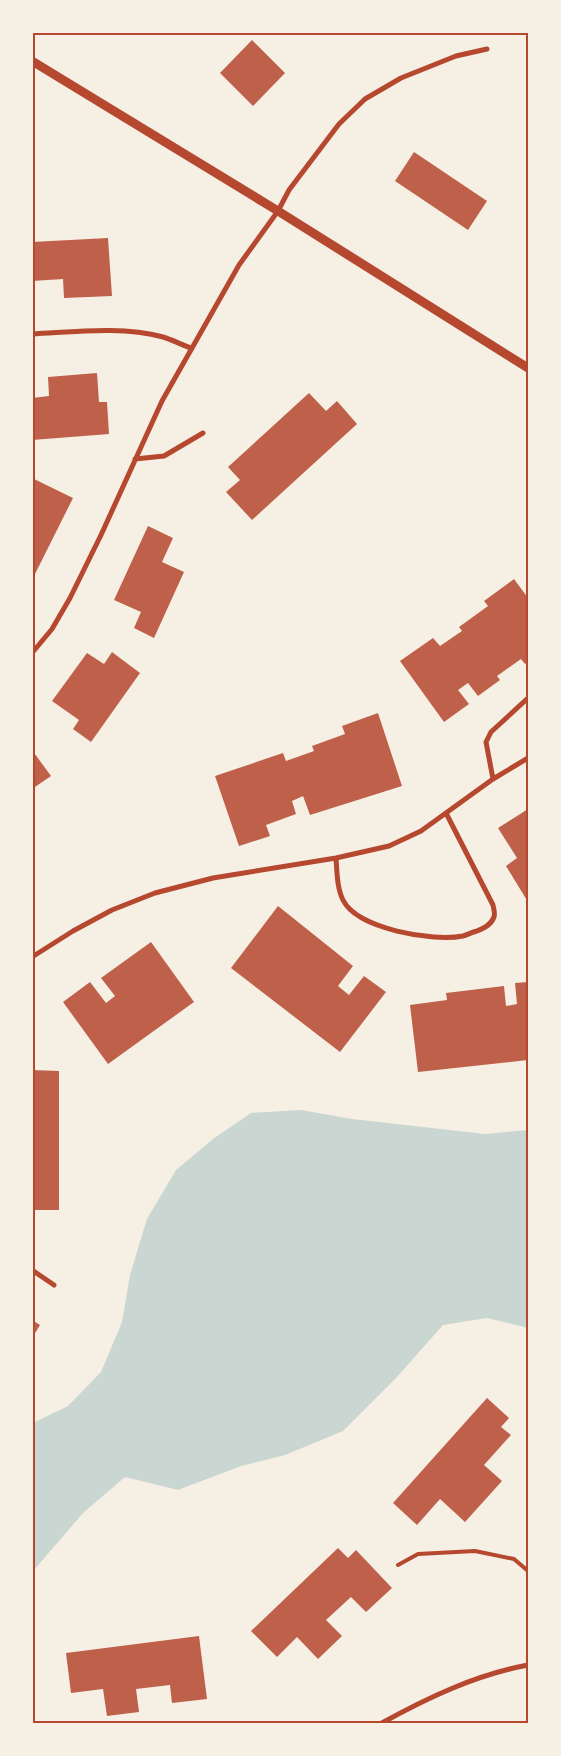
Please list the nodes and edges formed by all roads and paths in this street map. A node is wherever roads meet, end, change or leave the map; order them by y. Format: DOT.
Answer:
graph roads {
  1 [pos="487,48"];
  2 [pos="32,62"];
  3 [pos="278,211"];
  4 [pos="32,334"];
  5 [pos="192,348"];
  6 [pos="528,368"];
  7 [pos="203,433"];
  8 [pos="135,458"];
  9 [pos="32,653"];
  10 [pos="528,698"];
  11 [pos="528,758"];
  12 [pos="493,779"];
  13 [pos="446,813"];
  14 [pos="336,858"];
  15 [pos="32,957"];
  16 [pos="32,1270"];
  17 [pos="54,1285"];
  18 [pos="398,1565"];
  19 [pos="528,1571"];
  20 [pos="528,1664"];
  21 [pos="380,1724"];
  1 -- 3 [label="street"];
  2 -- 3 [label="street"];
  3 -- 5 [label="street"];
  3 -- 6 [label="street"];
  4 -- 5 [label="street"];
  5 -- 8 [label="street"];
  7 -- 8 [label="street"];
  8 -- 9 [label="street"];
  10 -- 12 [label="street"];
  11 -- 12 [label="street"];
  12 -- 13 [label="street"];
  13 -- 14 [label="street"];
  13 -- 14 [label="street"];
  14 -- 15 [label="street"];
  16 -- 17 [label="street"];
  18 -- 19 [label="lane"];
  20 -- 21 [label="street"];
}
